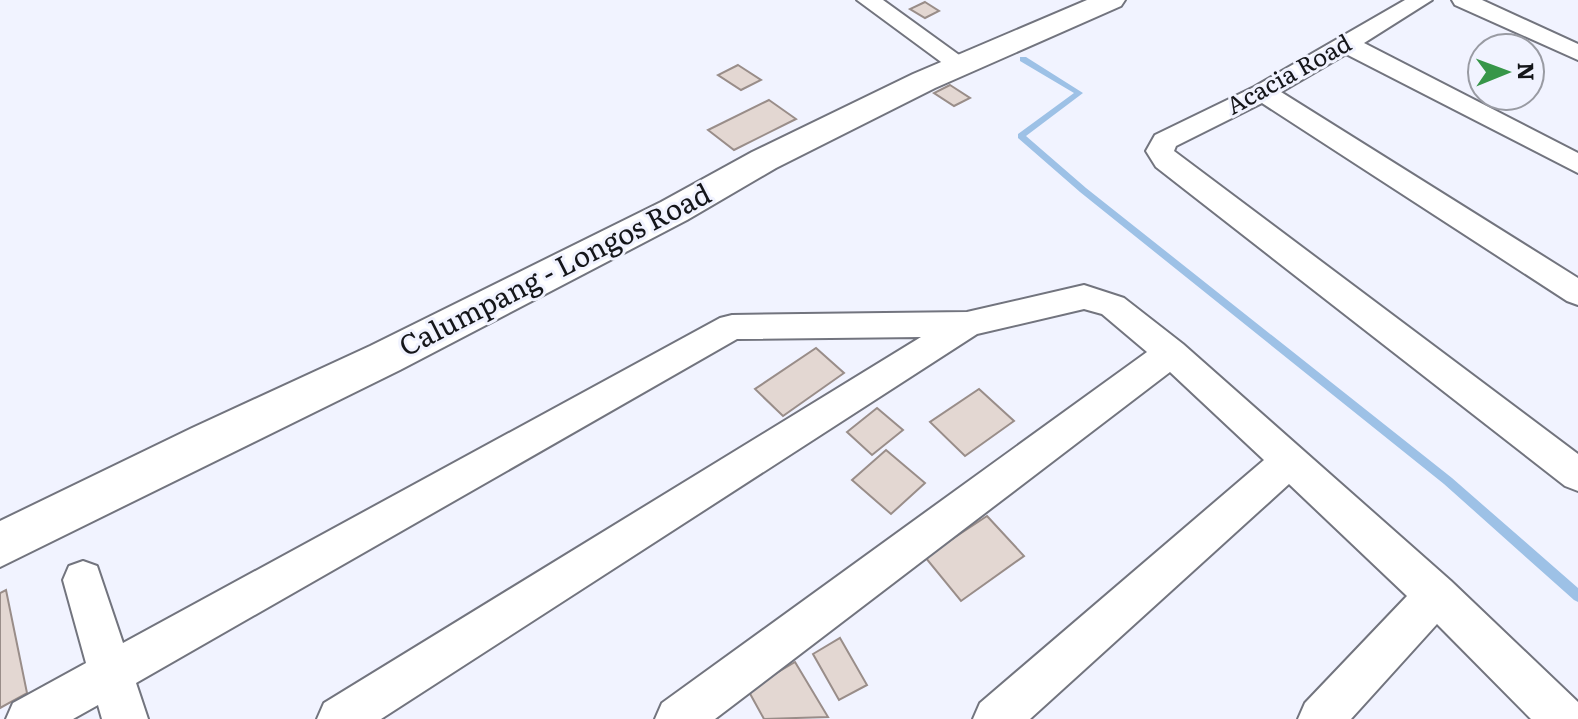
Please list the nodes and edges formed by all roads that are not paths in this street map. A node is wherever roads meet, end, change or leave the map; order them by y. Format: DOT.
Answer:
graph roads {
  1 [pos="868,0"];
  2 [pos="1111,0"];
  3 [pos="1421,0"];
  4 [pos="1463,0"];
  5 [pos="1346,44"];
  6 [pos="1578,53"];
  7 [pos="961,65"];
  8 [pos="1263,92"];
  9 [pos="1578,164"];
  10 [pos="1578,293"];
  11 [pos="967,324"];
  12 [pos="1171,353"];
  13 [pos="1288,462"];
  14 [pos="1578,475"];
  15 [pos="0,545"];
  16 [pos="83,580"];
  17 [pos="1436,595"];
  18 [pos="110,672"];
  19 [pos="29,719"];
  20 [pos="125,719"];
  21 [pos="340,719"];
  22 [pos="678,719"];
  23 [pos="996,719"];
  24 [pos="1321,719"];
  25 [pos="1563,719"];
  1 -- 7 [label="street"];
  2 -- 7 [label="street, Calumpang - Longos Road"];
  3 -- 5 [label="street, Acacia Road"];
  4 -- 6 [label="street"];
  5 -- 8 [label="street, Acacia Road"];
  5 -- 9 [label="street"];
  7 -- 15 [label="street, Calumpang - Longos Road"];
  8 -- 10 [label="street"];
  8 -- 14 [label="street, Acacia Road"];
  11 -- 12 [label="street"];
  11 -- 18 [label="street"];
  11 -- 21 [label="street"];
  12 -- 13 [label="street"];
  12 -- 22 [label="street"];
  13 -- 17 [label="street"];
  13 -- 23 [label="street"];
  16 -- 18 [label="street"];
  17 -- 24 [label="street"];
  17 -- 25 [label="street"];
  18 -- 19 [label="street"];
  18 -- 20 [label="street"];
}
